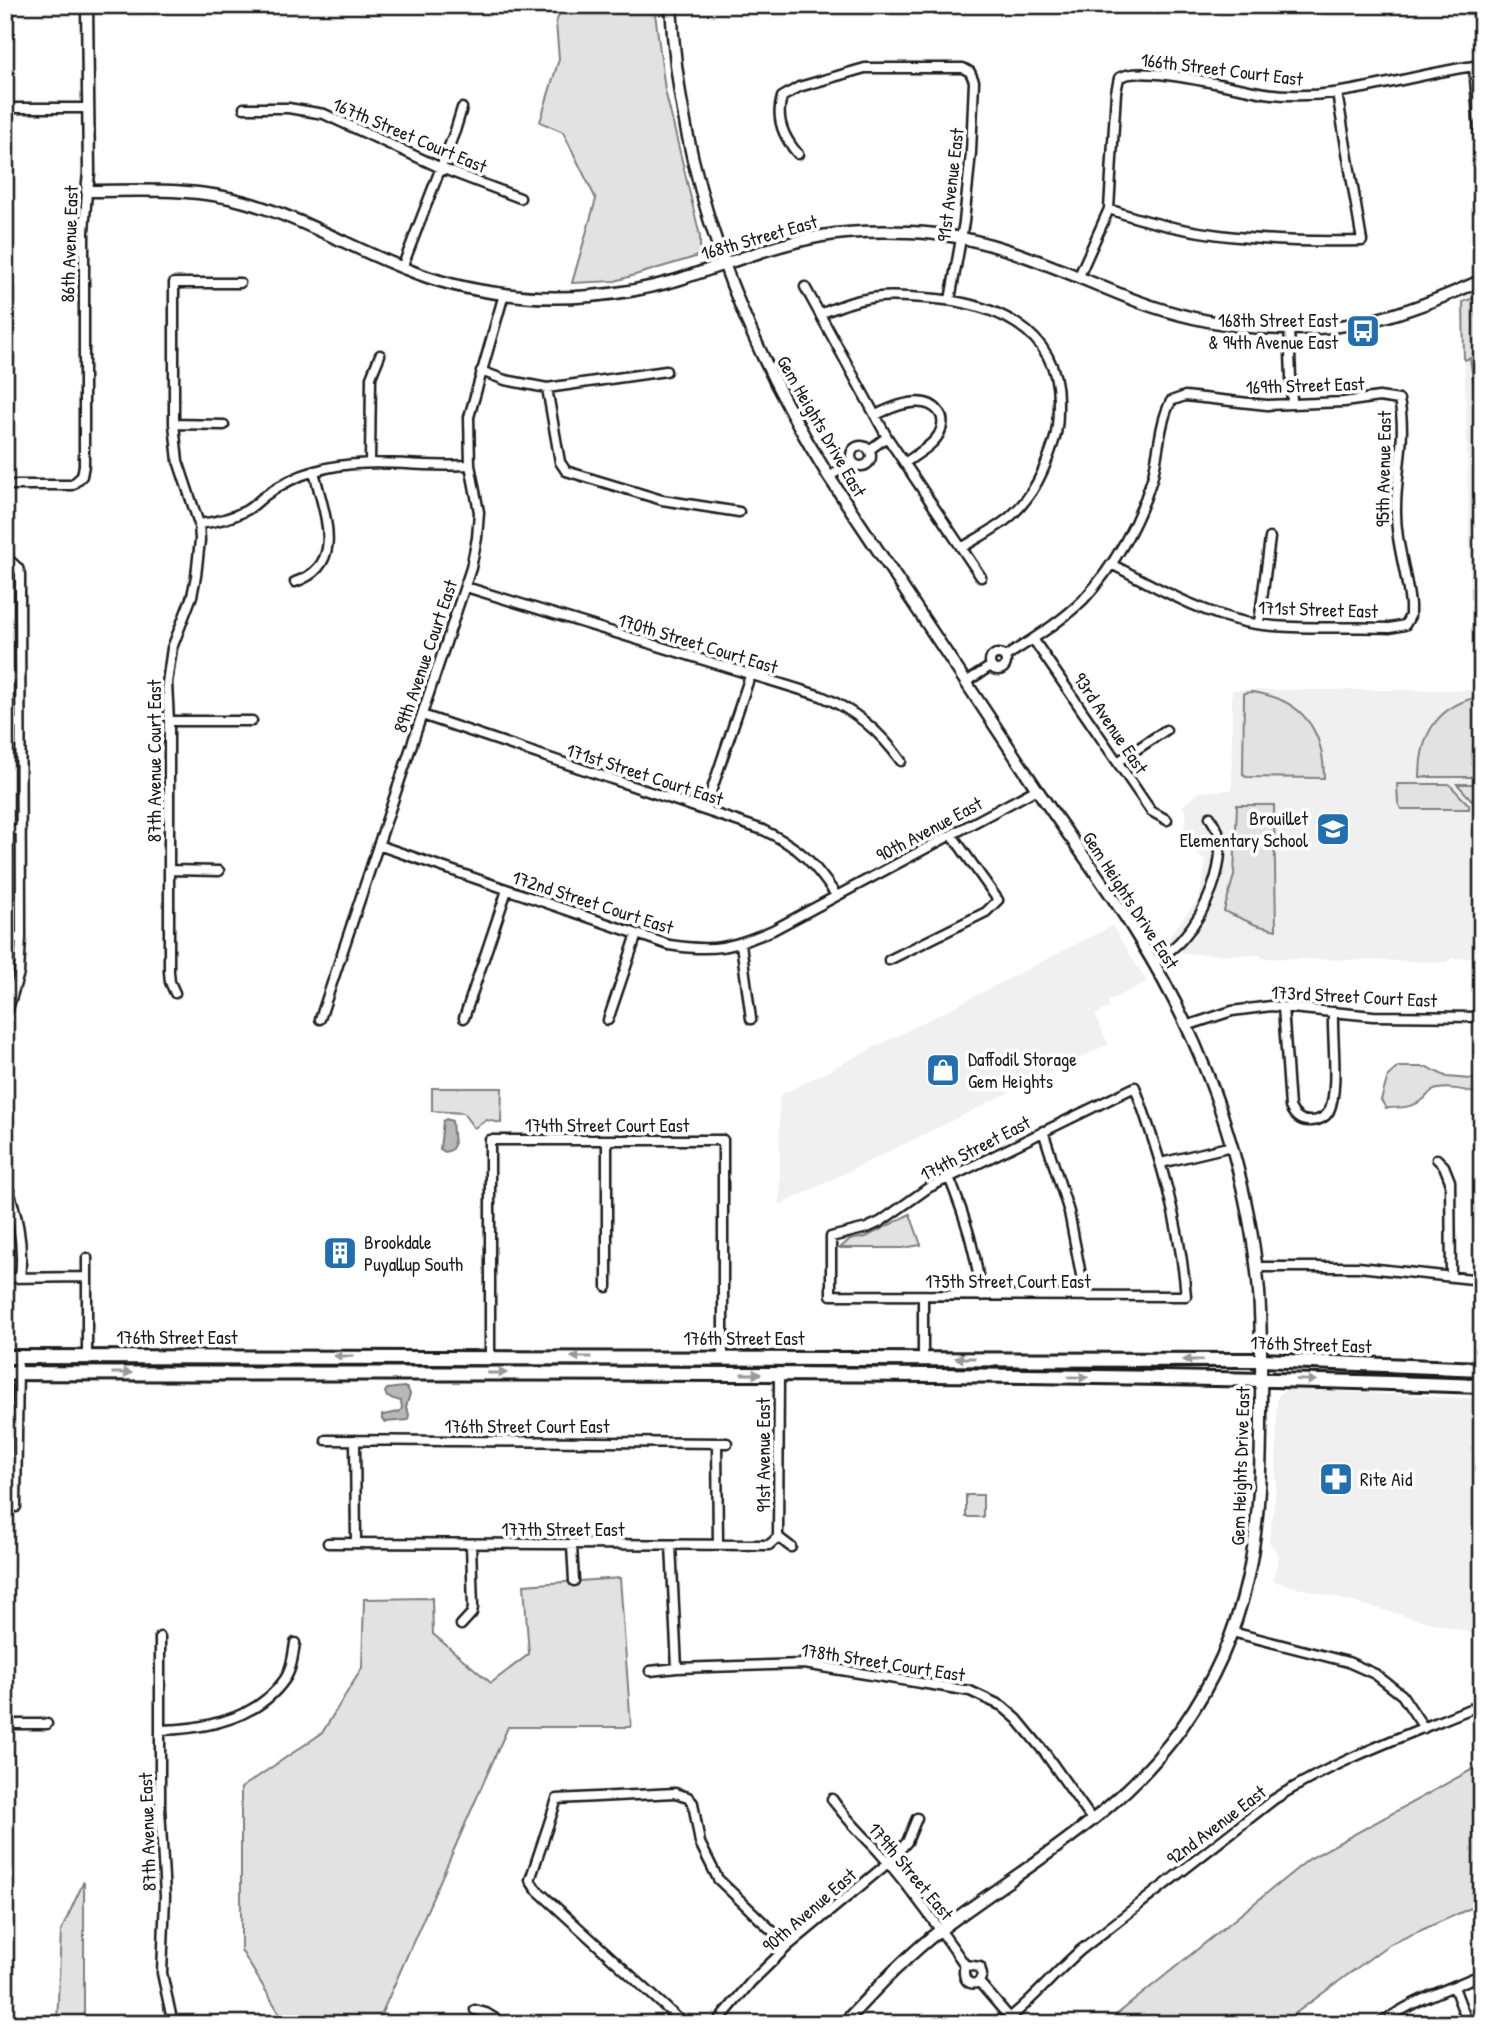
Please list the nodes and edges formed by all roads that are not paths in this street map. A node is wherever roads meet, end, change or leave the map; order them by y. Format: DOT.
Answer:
graph roads {
  1 [pos="87,5"];
  2 [pos="671,5"];
  3 [pos="1478,65"];
  4 [pos="1336,93"];
  5 [pos="5,108"];
  6 [pos="87,108"];
  7 [pos="244,108"];
  8 [pos="461,108"];
  9 [pos="798,154"];
  10 [pos="1482,167"];
  11 [pos="440,168"];
  12 [pos="87,191"];
  13 [pos="520,198"];
  14 [pos="1108,209"];
  15 [pos="961,238"];
  16 [pos="724,265"];
  17 [pos="402,268"];
  18 [pos="1079,276"];
  19 [pos="1482,280"];
  20 [pos="240,283"];
  21 [pos="805,287"];
  22 [pos="504,295"];
  23 [pos="950,300"];
  24 [pos="820,314"];
  25 [pos="1289,327"];
  26 [pos="380,355"];
  27 [pos="481,371"];
  28 [pos="666,371"];
  29 [pos="547,388"];
  30 [pos="1399,400"];
  31 [pos="1292,403"];
  32 [pos="876,415"];
  33 [pos="174,424"];
  34 [pos="224,425"];
  35 [pos="887,438"];
  36 [pos="869,450"];
  37 [pos="852,462"];
  38 [pos="370,463"];
  39 [pos="905,463"];
  40 [pos="470,465"];
  41 [pos="314,471"];
  42 [pos="829,477"];
  43 [pos="5,485"];
  44 [pos="739,512"];
  45 [pos="199,524"];
  46 [pos="1270,538"];
  47 [pos="963,548"];
  48 [pos="6,556"];
  49 [pos="1111,564"];
  50 [pos="981,578"];
  51 [pos="295,582"];
  52 [pos="466,587"];
  53 [pos="1408,621"];
  54 [pos="1259,623"];
  55 [pos="1033,639"];
  56 [pos="750,676"];
  57 [pos="966,682"];
  58 [pos="422,715"];
  59 [pos="169,721"];
  60 [pos="252,721"];
  61 [pos="5,723"];
  62 [pos="19,723"];
  63 [pos="1166,730"];
  64 [pos="901,761"];
  65 [pos="1119,761"];
  66 [pos="1037,789"];
  67 [pos="705,810"];
  68 [pos="1210,817"];
  69 [pos="1167,820"];
  70 [pos="5,830"];
  71 [pos="20,830"];
  72 [pos="952,835"];
  73 [pos="378,845"];
  74 [pos="170,870"];
  75 [pos="219,871"];
  76 [pos="507,890"];
  77 [pos="836,895"];
  78 [pos="637,934"];
  79 [pos="5,938"];
  80 [pos="21,938"];
  81 [pos="741,944"];
  82 [pos="889,960"];
  83 [pos="1154,963"];
  84 [pos="175,993"];
  85 [pos="1283,1007"];
  86 [pos="1333,1013"];
  87 [pos="1482,1017"];
  88 [pos="464,1018"];
  89 [pos="320,1019"];
  90 [pos="751,1019"];
  91 [pos="5,1020"];
  92 [pos="608,1020"];
  93 [pos="1186,1026"];
  94 [pos="1043,1131"];
  95 [pos="607,1140"];
  96 [pos="1232,1146"];
  97 [pos="1437,1159"];
  98 [pos="1161,1163"];
  99 [pos="949,1177"];
  100 [pos="5,1179"];
  101 [pos="87,1258"];
  102 [pos="1256,1267"];
  103 [pos="1451,1276"];
  104 [pos="5,1278"];
  105 [pos="20,1278"];
  106 [pos="87,1278"];
  107 [pos="1482,1279"];
  108 [pos="607,1287"];
  109 [pos="831,1294"];
  110 [pos="923,1296"];
  111 [pos="981,1296"];
  112 [pos="1085,1296"];
  113 [pos="87,1356"];
  114 [pos="5,1357"];
  115 [pos="488,1357"];
  116 [pos="723,1357"];
  117 [pos="880,1357"];
  118 [pos="923,1357"];
  119 [pos="1261,1360"];
  120 [pos="11,1369"];
  121 [pos="1482,1369"];
  122 [pos="362,1372"];
  123 [pos="567,1373"];
  124 [pos="779,1374"];
  125 [pos="1261,1378"];
  126 [pos="1482,1386"];
  127 [pos="326,1440"];
  128 [pos="355,1440"];
  129 [pos="717,1443"];
  130 [pos="727,1443"];
  131 [pos="16,1507"];
  132 [pos="778,1537"];
  133 [pos="328,1543"];
  134 [pos="356,1543"];
  135 [pos="471,1544"];
  136 [pos="572,1545"];
  137 [pos="671,1545"];
  138 [pos="718,1545"];
  139 [pos="790,1547"];
  140 [pos="574,1581"];
  141 [pos="461,1625"];
  142 [pos="1232,1632"];
  143 [pos="160,1637"];
  144 [pos="295,1643"];
  145 [pos="677,1668"];
  146 [pos="650,1671"];
  147 [pos="1482,1704"];
  148 [pos="5,1724"];
  149 [pos="47,1724"];
  150 [pos="1424,1728"];
  151 [pos="160,1730"];
  152 [pos="832,1799"];
  153 [pos="917,1818"];
  154 [pos="1093,1821"];
  155 [pos="888,1863"];
  156 [pos="940,1930"];
  157 [pos="788,1946"];
  158 [pos="965,1965"];
  159 [pos="1473,1978"];
  160 [pos="979,1982"];
  161 [pos="1454,1987"];
  162 [pos="475,2010"];
  163 [pos="1006,2021"];
  164 [pos="173,2024"];
  165 [pos="504,2024"];
  166 [pos="684,2024"];
  167 [pos="716,2024"];
  168 [pos="843,2024"];
  169 [pos="1381,2024"];
  170 [pos="1468,2024"];
  1 -- 6 [label="street, 86th Avenue East"];
  2 -- 16 [label="street, Gem Heights Drive East"];
  3 -- 4 [label="street, 166th Street Court East"];
  3 -- 10 [label="street"];
  4 -- 14 [label="street, 166th Street Court East"];
  4 -- 14 [label="street"];
  5 -- 6 [label="street"];
  6 -- 12 [label="street, 86th Avenue East"];
  7 -- 11 [label="street, 167th Street Court East"];
  8 -- 11 [label="street"];
  9 -- 15 [label="street, 91st Avenue East"];
  11 -- 13 [label="street, 167th Street Court East"];
  11 -- 17 [label="street"];
  12 -- 17 [label="street, 168th Street East"];
  12 -- 43 [label="street, 86th Avenue East"];
  14 -- 18 [label="street"];
  15 -- 16 [label="street, 168th Street East"];
  15 -- 18 [label="street, 168th Street East"];
  15 -- 23 [label="street, 91st Avenue East"];
  16 -- 22 [label="street, 168th Street East"];
  16 -- 42 [label="street, Gem Heights Drive East"];
  17 -- 22 [label="street, 168th Street East"];
  18 -- 25 [label="street, 168th Street East"];
  19 -- 25 [label="street, 168th Street East"];
  20 -- 33 [label="street, 87th Avenue Court East"];
  21 -- 24 [label="street"];
  22 -- 27 [label="street, 89th Avenue Court East"];
  23 -- 24 [label="street"];
  23 -- 47 [label="street"];
  24 -- 32 [label="street"];
  25 -- 31 [label="street"];
  26 -- 38 [label="street"];
  27 -- 29 [label="street"];
  27 -- 40 [label="street, 89th Avenue Court East"];
  28 -- 29 [label="street"];
  29 -- 44 [label="street"];
  30 -- 31 [label="street, 169th Street East"];
  30 -- 53 [label="street, 95th Avenue East"];
  31 -- 49 [label="street, 169th Street East"];
  32 -- 35 [label="street"];
  32 -- 39 [label="street"];
  33 -- 34 [label="street"];
  33 -- 45 [label="street, 87th Avenue Court East"];
  35 -- 36 [label="street"];
  35 -- 39 [label="street"];
  36 -- 37 [label="street"];
  36 -- 37 [label="street"];
  37 -- 42 [label="street"];
  38 -- 40 [label="street"];
  38 -- 41 [label="street"];
  39 -- 47 [label="street"];
  40 -- 52 [label="street, 89th Avenue Court East"];
  41 -- 45 [label="street"];
  41 -- 51 [label="street"];
  42 -- 57 [label="street, Gem Heights Drive East"];
  45 -- 59 [label="street, 87th Avenue Court East"];
  46 -- 54 [label="street"];
  47 -- 50 [label="street"];
  48 -- 62 [label="street"];
  49 -- 54 [label="street, 171st Street East"];
  49 -- 55 [label="street"];
  52 -- 56 [label="street, 170th Street Court East"];
  52 -- 58 [label="street, 89th Avenue Court East"];
  53 -- 54 [label="street, 171st Street East"];
  55 -- 57 [label="street"];
  55 -- 65 [label="street, 93rd Avenue East"];
  56 -- 64 [label="street, 170th Street Court East"];
  56 -- 67 [label="street"];
  57 -- 66 [label="street, Gem Heights Drive East"];
  58 -- 67 [label="street, 171st Street Court East"];
  58 -- 73 [label="street, 89th Avenue Court East"];
  59 -- 60 [label="street"];
  59 -- 74 [label="street, 87th Avenue Court East"];
  61 -- 62 [label="street"];
  62 -- 71 [label="street"];
  63 -- 65 [label="street"];
  65 -- 69 [label="street, 93rd Avenue East"];
  66 -- 72 [label="street, 90th Avenue East"];
  66 -- 83 [label="street, Gem Heights Drive East"];
  67 -- 77 [label="street, 171st Street Court East"];
  68 -- 83 [label="street"];
  70 -- 71 [label="street"];
  71 -- 80 [label="street"];
  72 -- 77 [label="street, 90th Avenue East"];
  72 -- 82 [label="street"];
  73 -- 76 [label="street, 172nd Street Court East"];
  73 -- 89 [label="street, 89th Avenue Court East"];
  74 -- 75 [label="street"];
  74 -- 84 [label="street, 87th Avenue Court East"];
  76 -- 78 [label="street, 172nd Street Court East"];
  76 -- 88 [label="street"];
  77 -- 81 [label="street, 172nd Street Court East"];
  78 -- 81 [label="street, 172nd Street Court East"];
  78 -- 92 [label="street"];
  79 -- 80 [label="street"];
  80 -- 91 [label="street"];
  81 -- 90 [label="street"];
  83 -- 93 [label="street, Gem Heights Drive East"];
  85 -- 86 [label="street, 173rd Street Court East"];
  85 -- 86 [label="street"];
  85 -- 93 [label="street, 173rd Street Court East"];
  86 -- 87 [label="street, 173rd Street Court East"];
  93 -- 96 [label="street, Gem Heights Drive East"];
  94 -- 98 [label="street, 174th Street East"];
  94 -- 99 [label="street, 174th Street East"];
  94 -- 112 [label="street"];
  95 -- 108 [label="street"];
  95 -- 115 [label="street, 174th Street Court East"];
  95 -- 116 [label="street, 174th Street Court East"];
  96 -- 98 [label="street"];
  96 -- 102 [label="street, Gem Heights Drive East"];
  97 -- 103 [label="street"];
  98 -- 112 [label="street, 175th Street Court East"];
  99 -- 109 [label="street, 174th Street East"];
  99 -- 111 [label="street"];
  100 -- 105 [label="street"];
  101 -- 106 [label="street"];
  102 -- 103 [label="street"];
  102 -- 119 [label="street, Gem Heights Drive East"];
  103 -- 107 [label="street"];
  104 -- 105 [label="street"];
  105 -- 106 [label="street"];
  106 -- 113 [label="street"];
  109 -- 110 [label="street, 175th Street Court East"];
  110 -- 111 [label="street, 175th Street Court East"];
  110 -- 118 [label="street"];
  111 -- 112 [label="street, 175th Street Court East"];
  113 -- 114 [label="main road, 176th Street East"];
  115 -- 113 [label="main road, 176th Street East, one-way"];
  113 -- 120 [label="main road"];
  116 -- 115 [label="main road, 176th Street East, one-way"];
  115 -- 122 [label="main road"];
  116 -- 117 [label="main road, 176th Street East"];
  116 -- 123 [label="main road"];
  117 -- 118 [label="main road, 176th Street East"];
  117 -- 124 [label="main road"];
  119 -- 118 [label="main road, 176th Street East, one-way"];
  119 -- 121 [label="main road, 176th Street East"];
  119 -- 125 [label="street, Gem Heights Drive East"];
  120 -- 122 [label="main road, 176th Street East, one-way"];
  120 -- 131 [label="street"];
  122 -- 123 [label="main road, 176th Street East, one-way"];
  123 -- 124 [label="main road, 176th Street East, one-way"];
  124 -- 125 [label="main road, 176th Street East, one-way"];
  124 -- 132 [label="street, 91st Avenue East"];
  125 -- 126 [label="main road, 176th Street East, one-way"];
  125 -- 142 [label="street, Gem Heights Drive East"];
  127 -- 128 [label="street, 176th Street Court East"];
  128 -- 129 [label="street, 176th Street Court East"];
  128 -- 134 [label="street"];
  129 -- 130 [label="street, 176th Street Court East"];
  129 -- 138 [label="street"];
  132 -- 138 [label="street, 177th Street East"];
  132 -- 139 [label="street"];
  133 -- 134 [label="street, 177th Street East"];
  134 -- 135 [label="street, 177th Street East"];
  135 -- 136 [label="street, 177th Street East"];
  135 -- 141 [label="street"];
  136 -- 137 [label="street, 177th Street East"];
  136 -- 140 [label="street"];
  137 -- 138 [label="street, 177th Street East"];
  137 -- 145 [label="street"];
  142 -- 150 [label="street"];
  142 -- 154 [label="street, Gem Heights Drive East"];
  143 -- 151 [label="street, 87th Avenue East"];
  144 -- 151 [label="street"];
  145 -- 146 [label="street, 178th Street Court East"];
  145 -- 154 [label="street, 178th Street Court East"];
  147 -- 150 [label="street, 92nd Avenue East"];
  148 -- 149 [label="street"];
  150 -- 163 [label="street, 92nd Avenue East"];
  151 -- 164 [label="street, 87th Avenue East"];
  152 -- 155 [label="street, 179th Street East"];
  153 -- 155 [label="street, 90th Avenue East"];
  154 -- 156 [label="street, Gem Heights Drive East"];
  155 -- 156 [label="street, 179th Street East"];
  155 -- 157 [label="street, 90th Avenue East"];
  156 -- 158 [label="street, 179th Street East"];
  156 -- 168 [label="street, Gem Heights Drive East"];
  157 -- 166 [label="street"];
  157 -- 167 [label="street, 90th Avenue East"];
  158 -- 160 [label="street, 179th Street East"];
  158 -- 160 [label="street, 179th Street East"];
  159 -- 161 [label="street"];
  160 -- 163 [label="street, 179th Street East"];
  161 -- 169 [label="street"];
  161 -- 170 [label="street"];
  162 -- 165 [label="street"];
}
